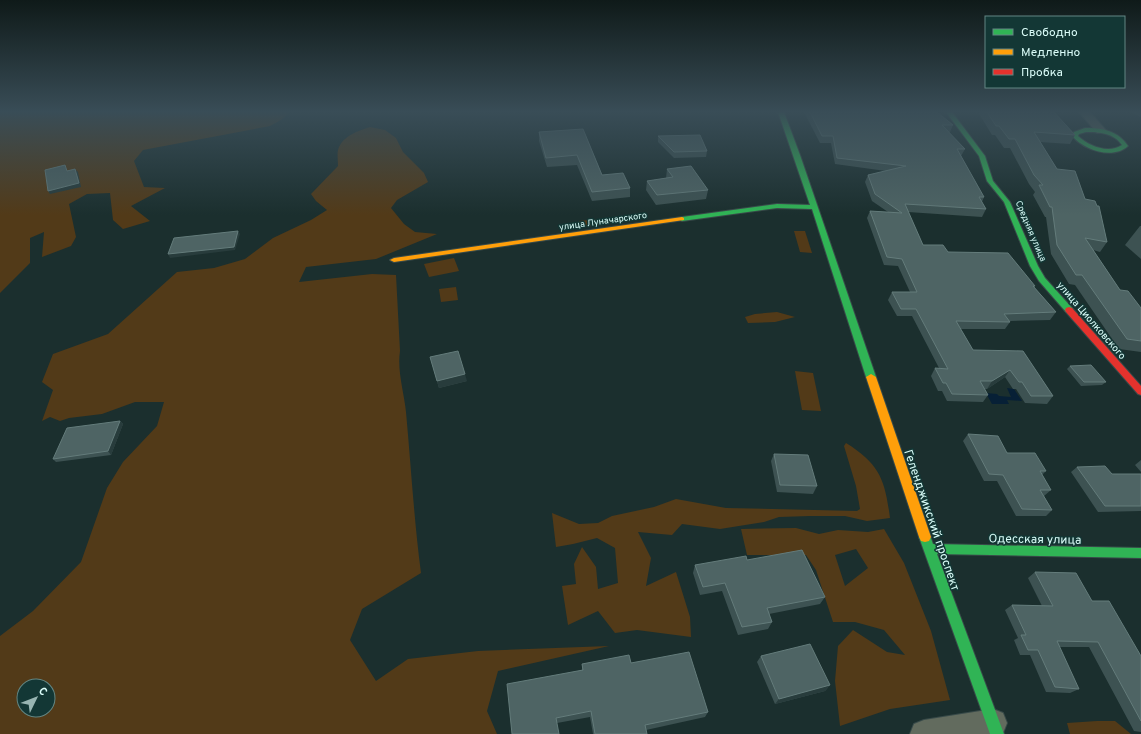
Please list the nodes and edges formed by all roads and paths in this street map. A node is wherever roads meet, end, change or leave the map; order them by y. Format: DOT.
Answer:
graph roads {
  1 [pos="793,146"];
  2 [pos="975,146"];
  3 [pos="814,207"];
  4 [pos="394,260"];
  5 [pos="1042,279"];
  6 [pos="1141,392"];
  7 [pos="929,549"];
  8 [pos="1141,552"];
  9 [pos="995,728"];
  10 [pos="924,734"];
  1 -- 3 [label="street"];
  2 -- 5 [label="street, Средняя улица"];
  3 -- 4 [label="street, улица Луначарского"];
  3 -- 7 [label="street, Геленджикский проспект"];
  5 -- 6 [label="street, улица Циолковского"];
  7 -- 8 [label="street, Одесская улица"];
  7 -- 9 [label="street, Геленджикский проспект"];
  9 -- 10 [label="street"];
}
